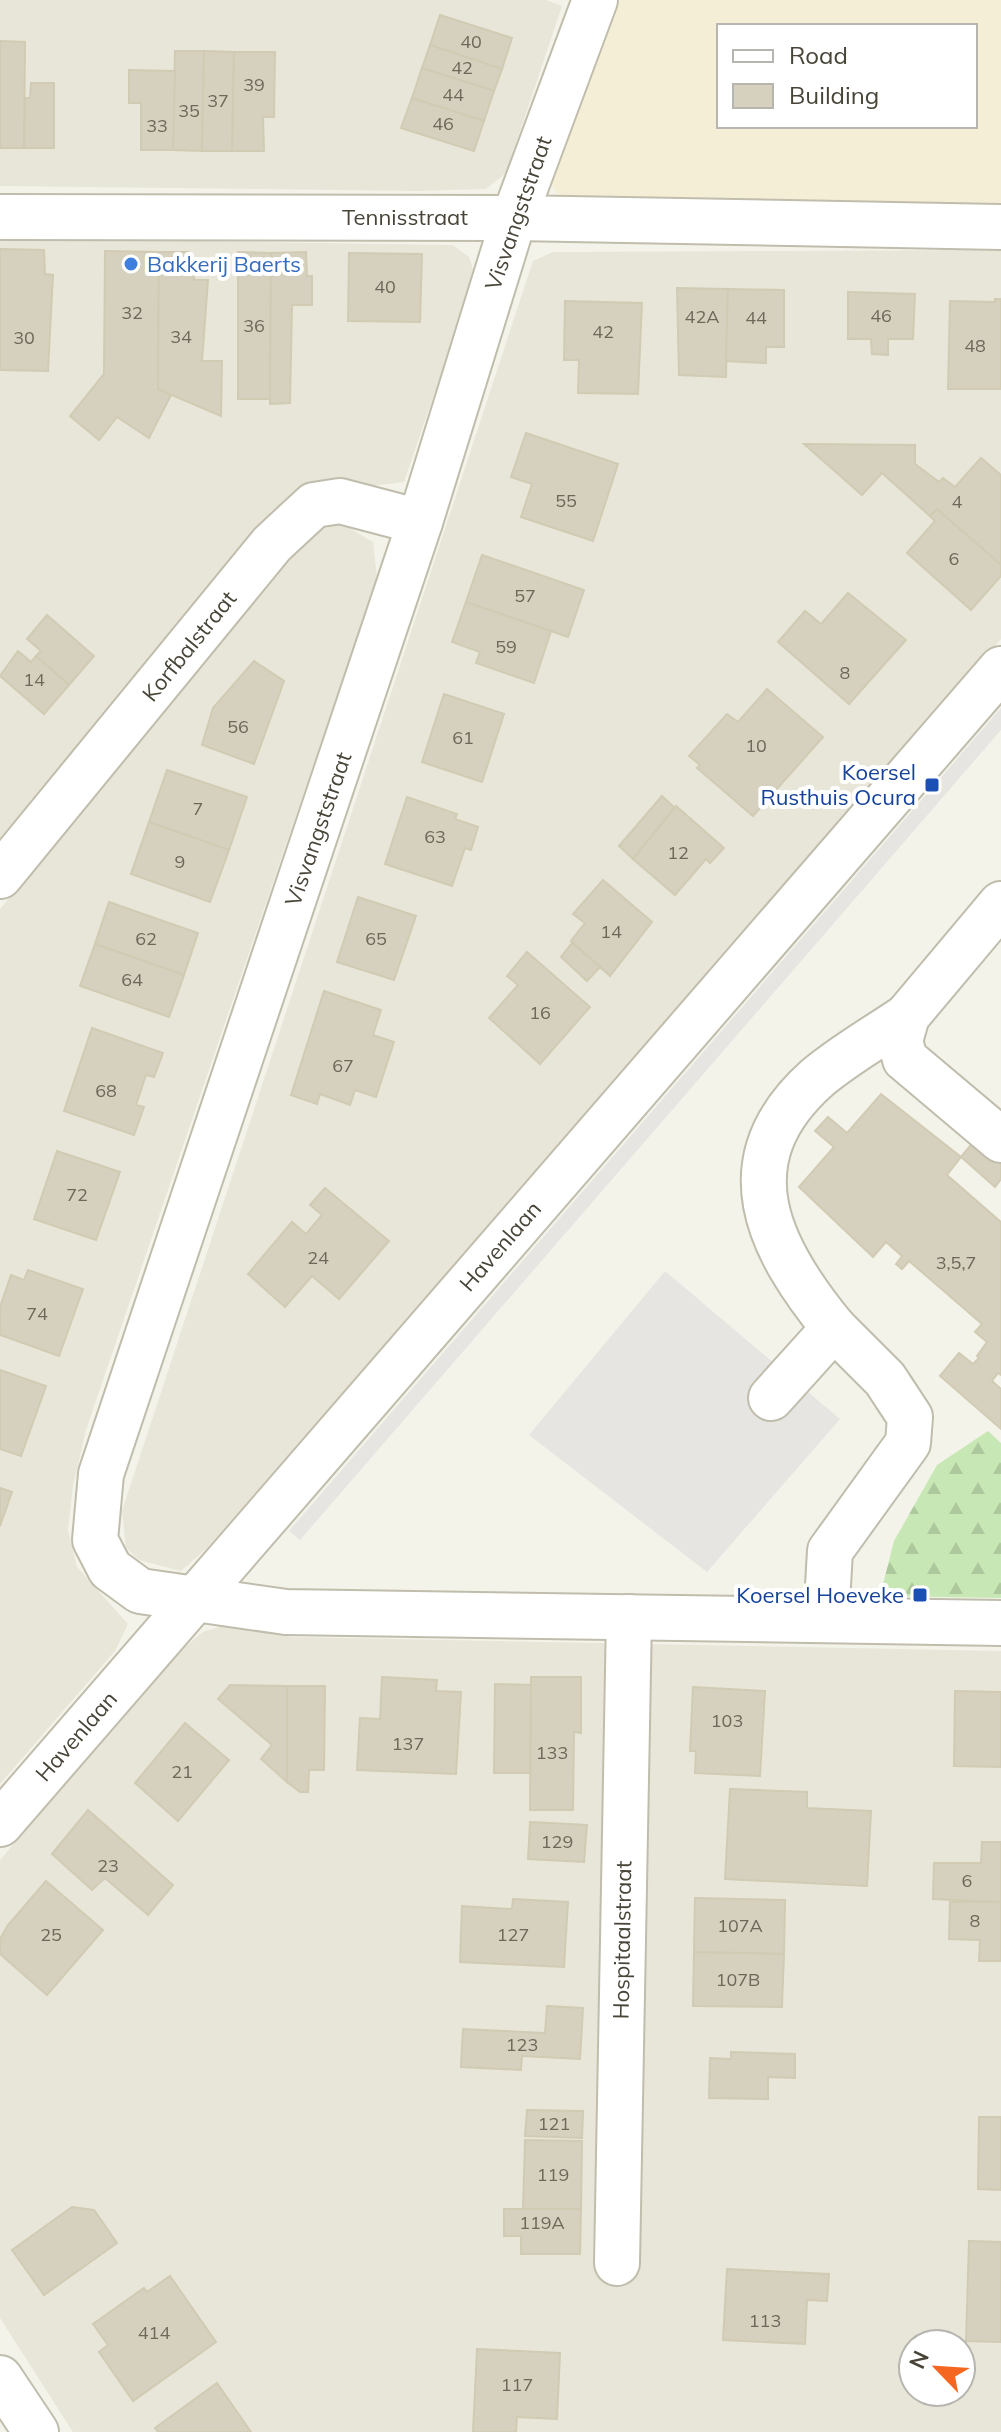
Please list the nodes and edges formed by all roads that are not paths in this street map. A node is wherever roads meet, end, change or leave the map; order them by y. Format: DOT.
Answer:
graph roads {
  1 [pos="595,0"];
  2 [pos="0,217"];
  3 [pos="514,218"];
  4 [pos="1001,227"];
  5 [pos="420,522"];
  6 [pos="1001,669"];
  7 [pos="0,876"];
  8 [pos="1001,904"];
  9 [pos="907,1016"];
  10 [pos="1001,1140"];
  11 [pos="834,1328"];
  12 [pos="771,1398"];
  13 [pos="197,1597"];
  14 [pos="629,1617"];
  15 [pos="826,1620"];
  16 [pos="1001,1623"];
  17 [pos="0,1824"];
  18 [pos="617,2263"];
  19 [pos="0,2378"];
  20 [pos="36,2432"];
  1 -- 3 [label="street, Visvangststraat"];
  2 -- 3 [label="street, Tennisstraat"];
  3 -- 4 [label="street, Tennisstraat"];
  3 -- 5 [label="street, Visvangststraat"];
  5 -- 7 [label="street, Korfbalstraat"];
  5 -- 13 [label="street, Visvangststraat"];
  6 -- 13 [label="street, Havenlaan"];
  8 -- 9 [label="street"];
  9 -- 10 [label="street"];
  9 -- 11 [label="street"];
  11 -- 12 [label="street"];
  11 -- 15 [label="street"];
  13 -- 14 [label="street"];
  13 -- 17 [label="street, Havenlaan"];
  14 -- 15 [label="street"];
  14 -- 18 [label="street, Hospitaalstraat"];
  15 -- 16 [label="street"];
  19 -- 20 [label="street"];
}
